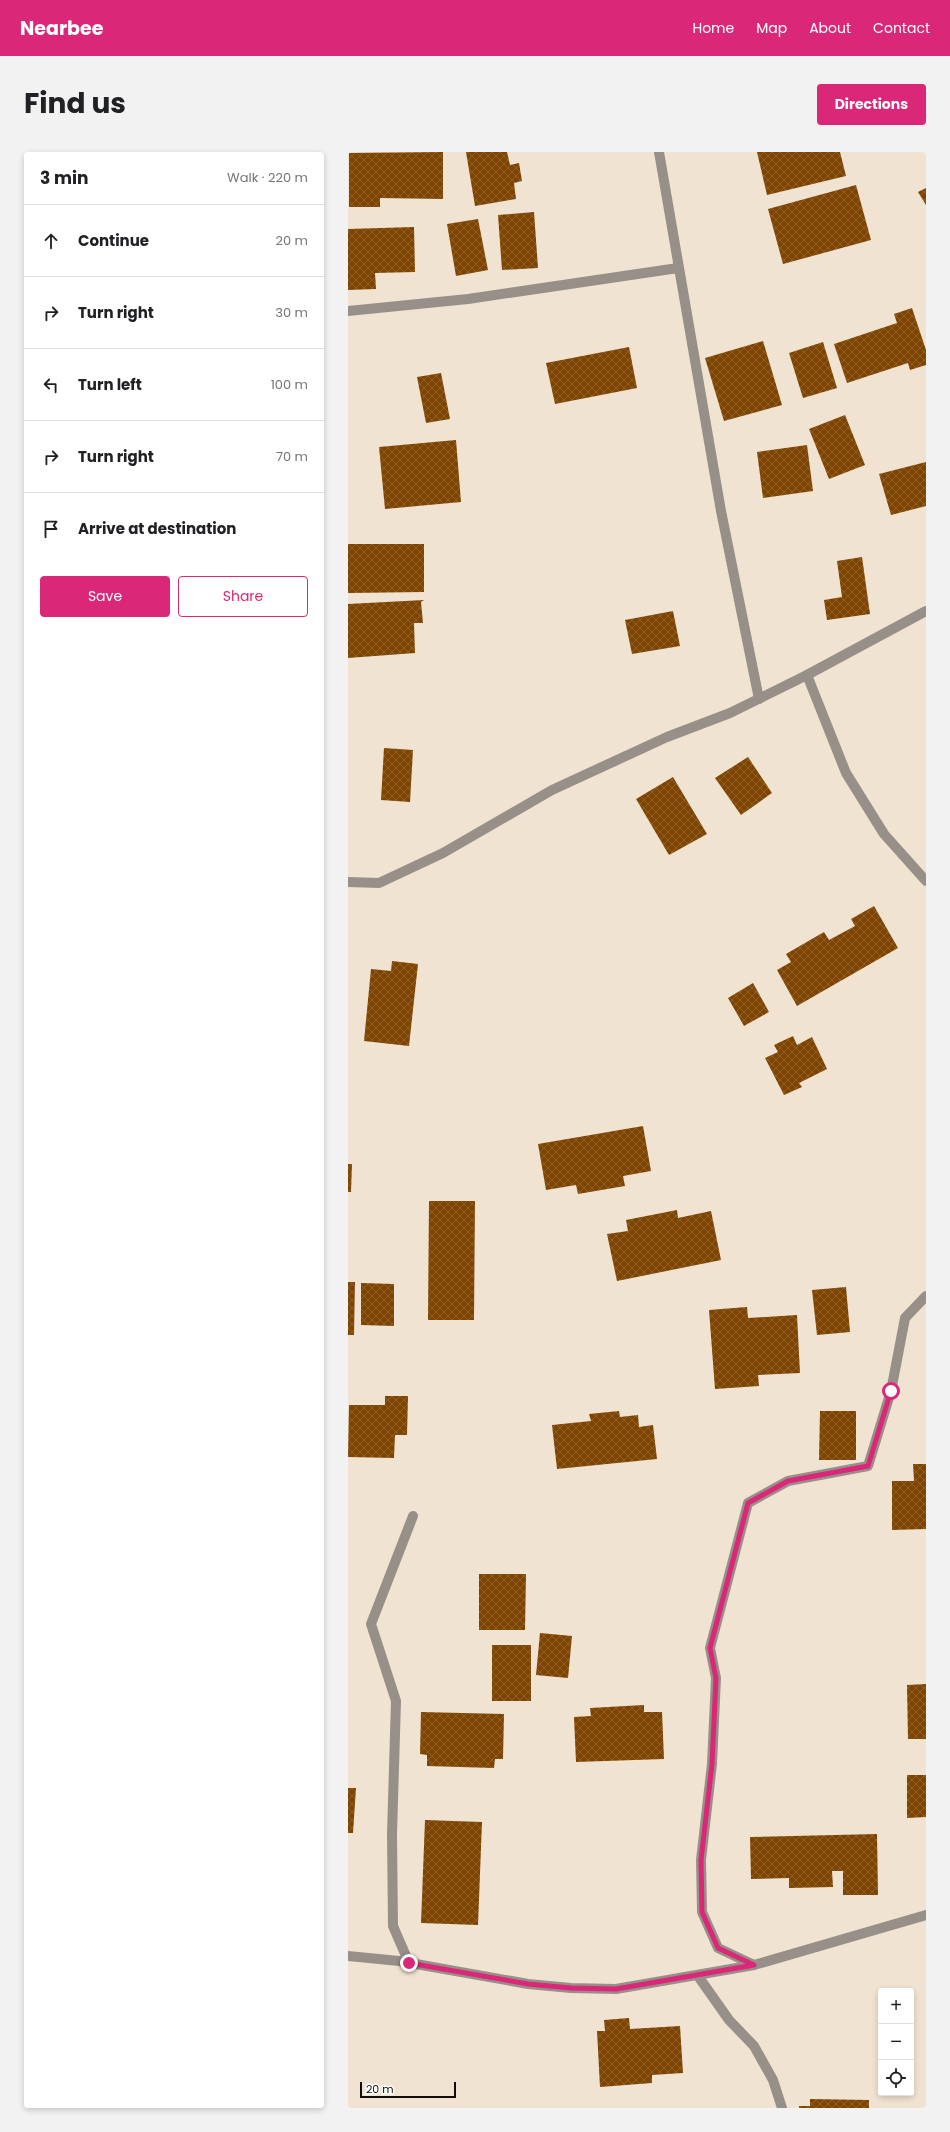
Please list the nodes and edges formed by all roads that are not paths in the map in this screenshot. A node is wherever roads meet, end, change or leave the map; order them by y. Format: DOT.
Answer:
graph roads {
  1 [pos="660,152"];
  2 [pos="678,268"];
  3 [pos="348,311"];
  4 [pos="926,611"];
  5 [pos="807,675"];
  6 [pos="759,699"];
  7 [pos="926,880"];
  8 [pos="348,882"];
  9 [pos="926,1296"];
  10 [pos="413,1516"];
  11 [pos="926,1915"];
  12 [pos="348,1956"];
  13 [pos="409,1963"];
  14 [pos="754,1965"];
  15 [pos="698,1976"];
  16 [pos="782,2108"];
  1 -- 2 [label="street"];
  2 -- 3 [label="street"];
  2 -- 6 [label="street"];
  4 -- 5 [label="street"];
  5 -- 6 [label="street"];
  5 -- 7 [label="street"];
  6 -- 8 [label="street"];
  9 -- 14 [label="street"];
  10 -- 13 [label="street"];
  11 -- 14 [label="street"];
  12 -- 13 [label="street"];
  13 -- 15 [label="street"];
  14 -- 15 [label="street"];
  15 -- 16 [label="street"];
}
